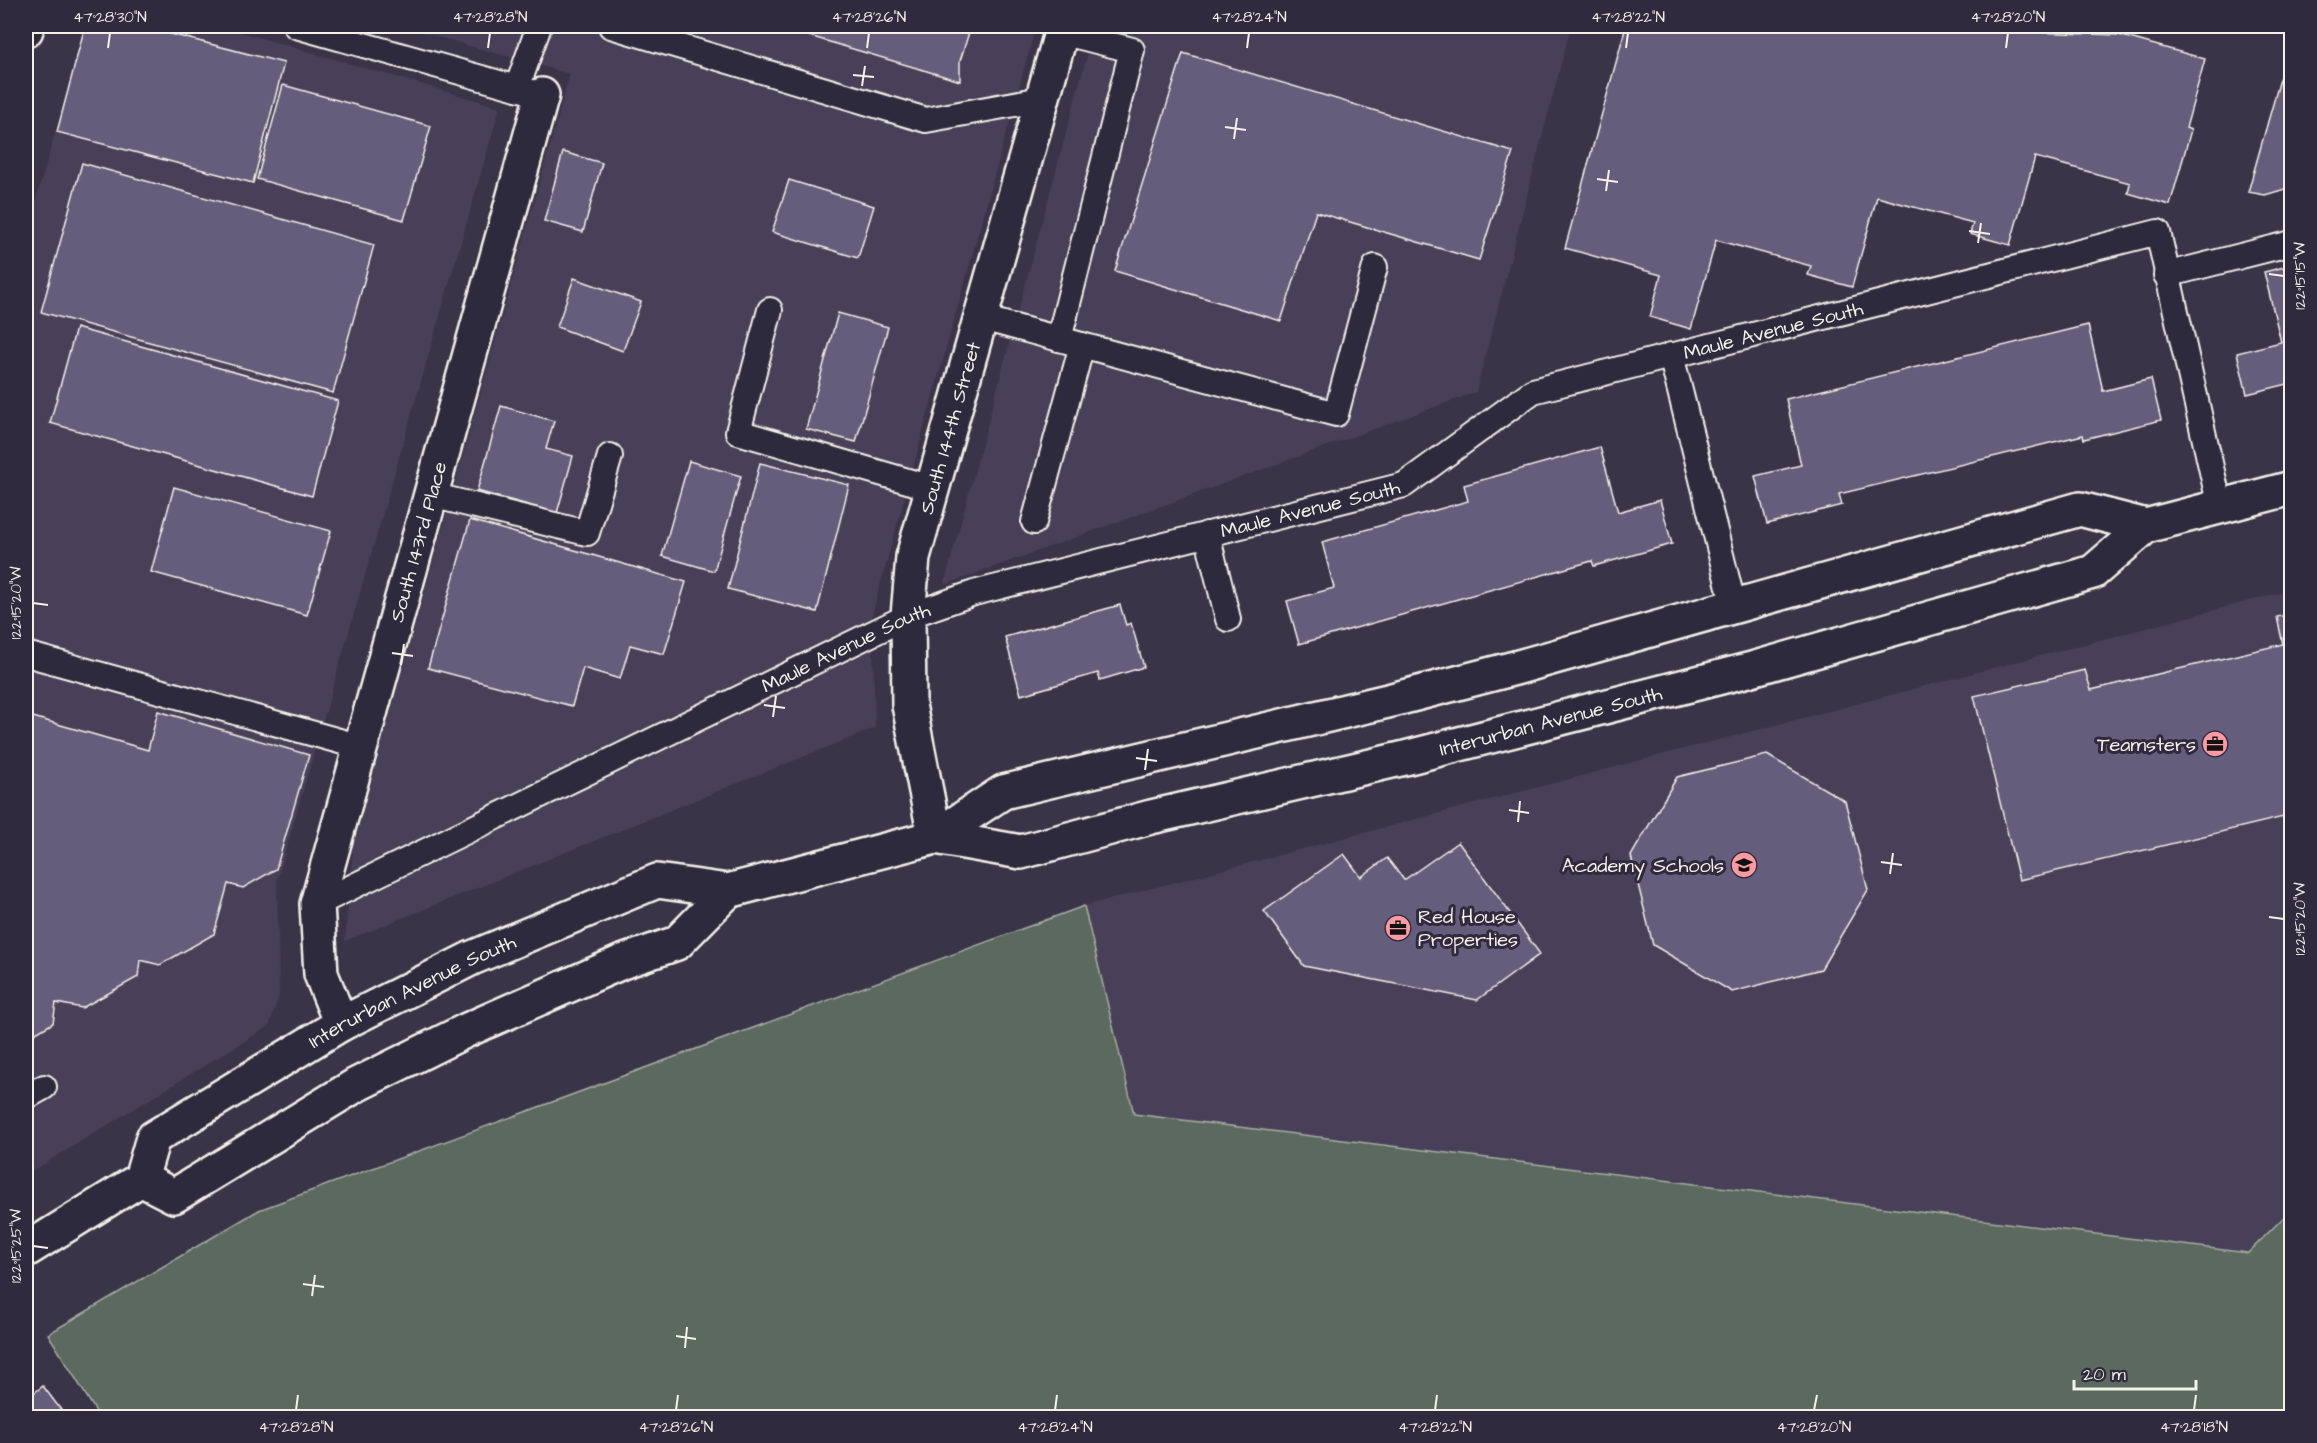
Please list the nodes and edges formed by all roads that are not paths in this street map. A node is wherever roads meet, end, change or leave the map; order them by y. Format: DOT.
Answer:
graph roads {
  1 [pos="27,26"];
  2 [pos="296,26"];
  3 [pos="539,26"];
  4 [pos="611,26"];
  5 [pos="1062,29"];
  6 [pos="26,30"];
  7 [pos="530,92"];
  8 [pos="1042,99"];
  9 [pos="2292,243"];
  10 [pos="1375,267"];
  11 [pos="2166,274"];
  12 [pos="770,310"];
  13 [pos="982,318"];
  14 [pos="1071,342"];
  15 [pos="1671,355"];
  16 [pos="610,456"];
  17 [pos="932,488"];
  18 [pos="2292,488"];
  19 [pos="431,495"];
  20 [pos="2220,507"];
  21 [pos="1034,522"];
  22 [pos="2146,525"];
  23 [pos="1207,534"];
  24 [pos="1734,607"];
  25 [pos="908,616"];
  26 [pos="1228,619"];
  27 [pos="26,654"];
  28 [pos="361,747"];
  29 [pos="935,837"];
  30 [pos="728,891"];
  31 [pos="317,904"];
  32 [pos="341,1024"];
  33 [pos="141,1179"];
  34 [pos="26,1250"];
  1 -- 6 [label="main road"];
  2 -- 7 [label="lane"];
  3 -- 7 [label="lane"];
  4 -- 8 [label="lane"];
  5 -- 8 [label="main road, South 144th Street"];
  5 -- 14 [label="lane"];
  7 -- 19 [label="main road, South 143rd Place"];
  8 -- 13 [label="main road, South 144th Street"];
  9 -- 11 [label="lane"];
  10 -- 14 [label="lane"];
  11 -- 15 [label="lane, Maule Avenue South"];
  11 -- 20 [label="lane"];
  12 -- 17 [label="lane"];
  13 -- 14 [label="lane"];
  13 -- 17 [label="main road, South 144th Street"];
  14 -- 21 [label="lane"];
  15 -- 23 [label="lane, Maule Avenue South"];
  15 -- 24 [label="lane"];
  16 -- 19 [label="lane"];
  17 -- 25 [label="main road, South 144th Street"];
  18 -- 20 [label="main road, Interurban Avenue South"];
  19 -- 28 [label="main road, South 143rd Place"];
  20 -- 22 [label="main road, Interurban Avenue South"];
  22 -- 24 [label="main road, Interurban Avenue South"];
  22 -- 29 [label="main road, Interurban Avenue South"];
  23 -- 25 [label="lane, Maule Avenue South"];
  23 -- 26 [label="lane"];
  24 -- 29 [label="main road, Interurban Avenue South"];
  25 -- 29 [label="main road, South 144th Street"];
  25 -- 31 [label="lane, Maule Avenue South"];
  27 -- 28 [label="lane"];
  28 -- 31 [label="main road, South 143rd Place"];
  29 -- 30 [label="main road, Interurban Avenue South"];
  30 -- 32 [label="main road, Interurban Avenue South"];
  30 -- 33 [label="main road"];
  31 -- 32 [label="main road, South 143rd Place"];
  32 -- 33 [label="main road, Interurban Avenue South"];
  33 -- 34 [label="main road"];
}
